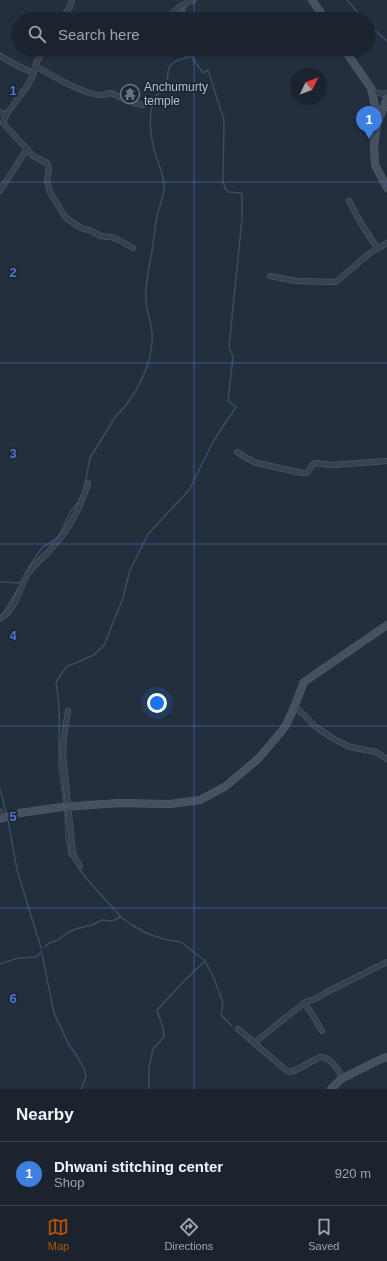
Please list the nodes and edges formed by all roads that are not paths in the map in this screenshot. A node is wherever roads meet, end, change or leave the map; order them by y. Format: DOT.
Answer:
graph roads {
  1 [pos="72,0"];
  2 [pos="194,0"];
  3 [pos="312,0"];
  4 [pos="66,12"];
  5 [pos="174,12"];
  6 [pos="320,12"];
  7 [pos="0,56"];
  8 [pos="40,56"];
  9 [pos="349,56"];
  10 [pos="35,66"];
  11 [pos="34,73"];
  12 [pos="371,88"];
  13 [pos="387,93"];
  14 [pos="387,98"];
  15 [pos="143,105"];
  16 [pos="0,112"];
  17 [pos="6,115"];
  18 [pos="378,120"];
  19 [pos="27,149"];
  20 [pos="385,179"];
  21 [pos="387,188"];
  22 [pos="0,191"];
  23 [pos="349,201"];
  24 [pos="387,243"];
  25 [pos="133,248"];
  26 [pos="377,248"];
  27 [pos="270,276"];
  28 [pos="237,452"];
  29 [pos="387,461"];
  30 [pos="88,483"];
  31 [pos="0,619"];
  32 [pos="387,625"];
  33 [pos="295,706"];
  34 [pos="68,710"];
  35 [pos="387,759"];
  36 [pos="68,807"];
  37 [pos="0,816"];
  38 [pos="80,866"];
  39 [pos="387,962"];
  40 [pos="304,1003"];
  41 [pos="238,1029"];
  42 [pos="322,1031"];
  43 [pos="254,1043"];
  44 [pos="387,1057"];
  45 [pos="344,1078"];
  46 [pos="331,1089"];
  1 -- 4 [label="street"];
  2 -- 5 [label="street"];
  3 -- 6 [label="street"];
  7 -- 11 [label="street"];
  8 -- 10 [label="street"];
  9 -- 12 [label="street"];
  10 -- 11 [label="street"];
  10 -- 15 [label="street"];
  11 -- 17 [label="street"];
  12 -- 13 [label="street"];
  12 -- 18 [label="street"];
  14 -- 18 [label="street"];
  16 -- 17 [label="street"];
  17 -- 19 [label="street"];
  18 -- 20 [label="street"];
  19 -- 22 [label="street"];
  19 -- 25 [label="street"];
  20 -- 21 [label="street"];
  23 -- 26 [label="street"];
  24 -- 26 [label="street"];
  26 -- 27 [label="street"];
  28 -- 29 [label="street"];
  30 -- 31 [label="street"];
  32 -- 33 [label="street"];
  33 -- 35 [label="street"];
  33 -- 36 [label="street"];
  34 -- 36 [label="street"];
  36 -- 37 [label="street"];
  36 -- 38 [label="street"];
  39 -- 40 [label="street"];
  40 -- 42 [label="street"];
  40 -- 43 [label="street"];
  41 -- 43 [label="street"];
  43 -- 45 [label="street"];
  44 -- 45 [label="street"];
  45 -- 46 [label="street"];
}
